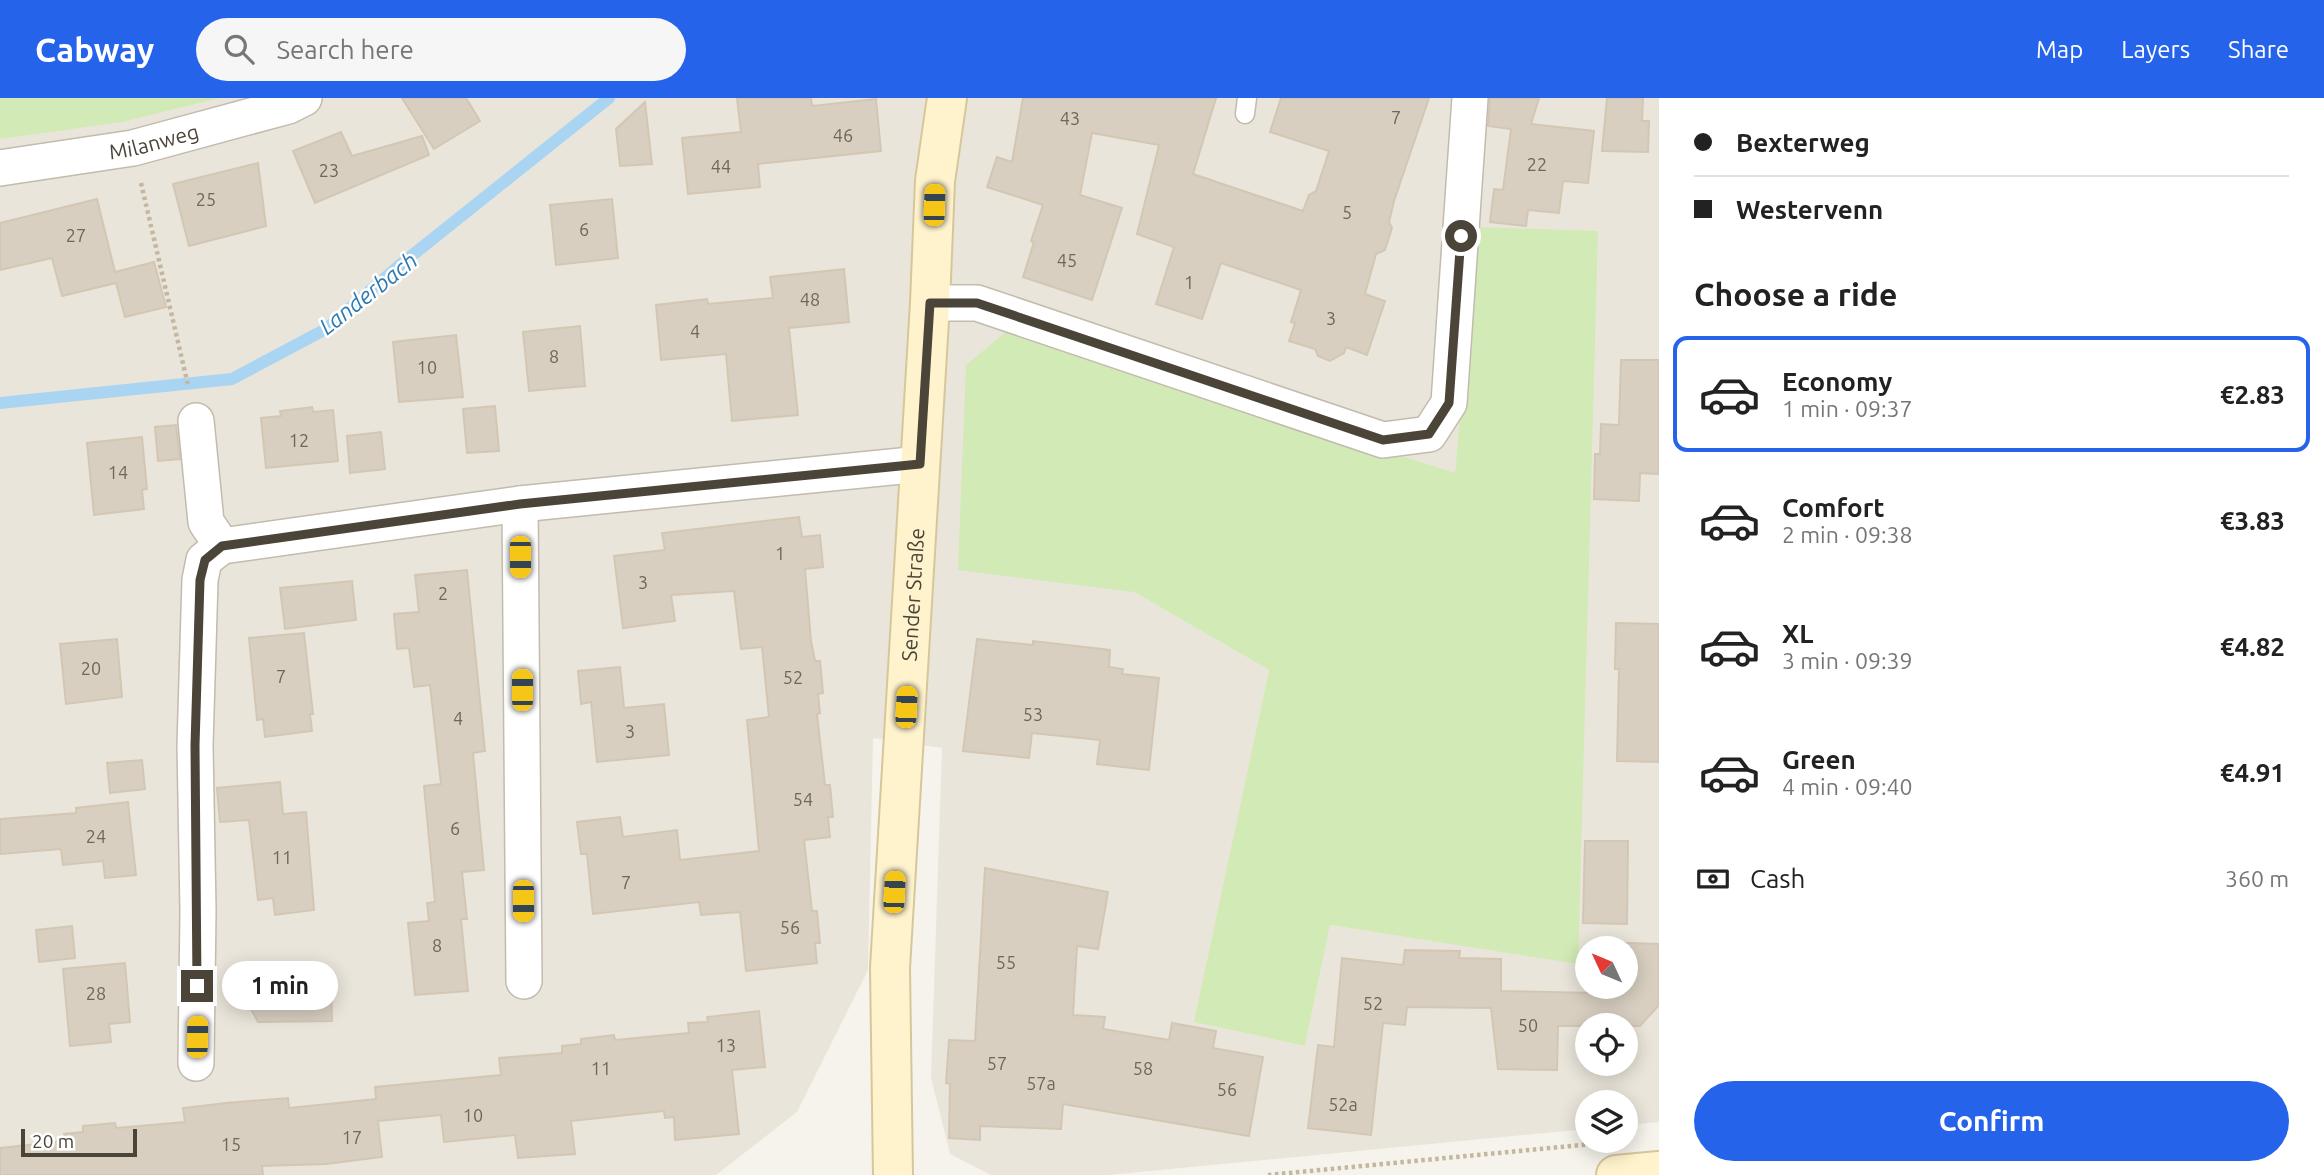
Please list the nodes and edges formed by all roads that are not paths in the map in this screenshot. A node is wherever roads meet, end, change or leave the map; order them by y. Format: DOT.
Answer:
graph roads {
  1 [pos="304,98"];
  2 [pos="947,98"];
  3 [pos="1470,98"];
  4 [pos="0,168"];
  5 [pos="930,303"];
  6 [pos="196,421"];
  7 [pos="920,464"];
  8 [pos="520,504"];
  9 [pos="222,546"];
  10 [pos="524,981"];
  11 [pos="196,1063"];
  12 [pos="1610,1159"];
  13 [pos="1659,1171"];
  14 [pos="893,1175"];
  1 -- 4 [label="street, Milanweg"];
  2 -- 5 [label="street, Sender Straße"];
  3 -- 5 [label="street"];
  5 -- 7 [label="street, Sender Straße"];
  6 -- 9 [label="street"];
  7 -- 8 [label="street"];
  7 -- 14 [label="street, Sender Straße"];
  8 -- 9 [label="street"];
  8 -- 10 [label="street"];
  9 -- 11 [label="street"];
  12 -- 13 [label="street"];
}
